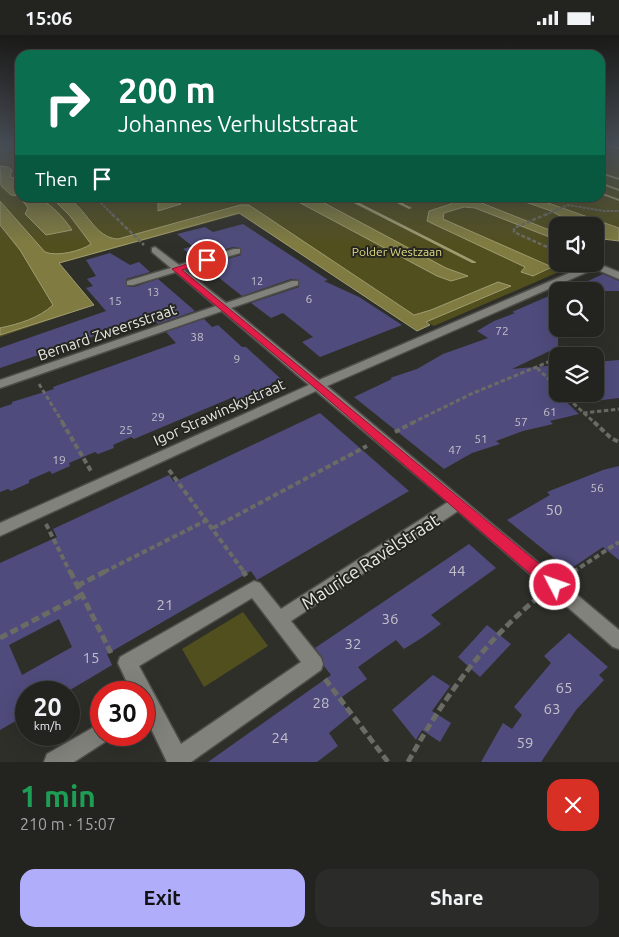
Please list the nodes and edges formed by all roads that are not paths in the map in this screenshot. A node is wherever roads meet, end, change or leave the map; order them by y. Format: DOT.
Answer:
graph roads {
  1 [pos="155,249"];
  2 [pos="237,251"];
  3 [pos="176,269"];
  4 [pos="619,276"];
  5 [pos="130,283"];
  6 [pos="295,283"];
  7 [pos="223,309"];
  8 [pos="0,384"];
  9 [pos="319,385"];
  10 [pos="460,503"];
  11 [pos="0,530"];
  12 [pos="280,619"];
  13 [pos="619,641"];
  14 [pos="136,681"];
  15 [pos="155,718"];
  16 [pos="90,740"];
  17 [pos="55,762"];
  1 -- 3 [label="street"];
  2 -- 3 [label="street"];
  3 -- 5 [label="street"];
  3 -- 7 [label="street"];
  4 -- 9 [label="street, Igor Strawinskystraat"];
  6 -- 7 [label="street, Bernard Zweersstraat"];
  7 -- 8 [label="street, Bernard Zweersstraat"];
  7 -- 9 [label="street"];
  9 -- 10 [label="street"];
  9 -- 11 [label="street, Igor Strawinskystraat"];
  10 -- 12 [label="street, Maurice Ravèlstraat"];
  10 -- 13 [label="street"];
  12 -- 14 [label="street"];
  12 -- 15 [label="street"];
  16 -- 17 [label="street"];
}
